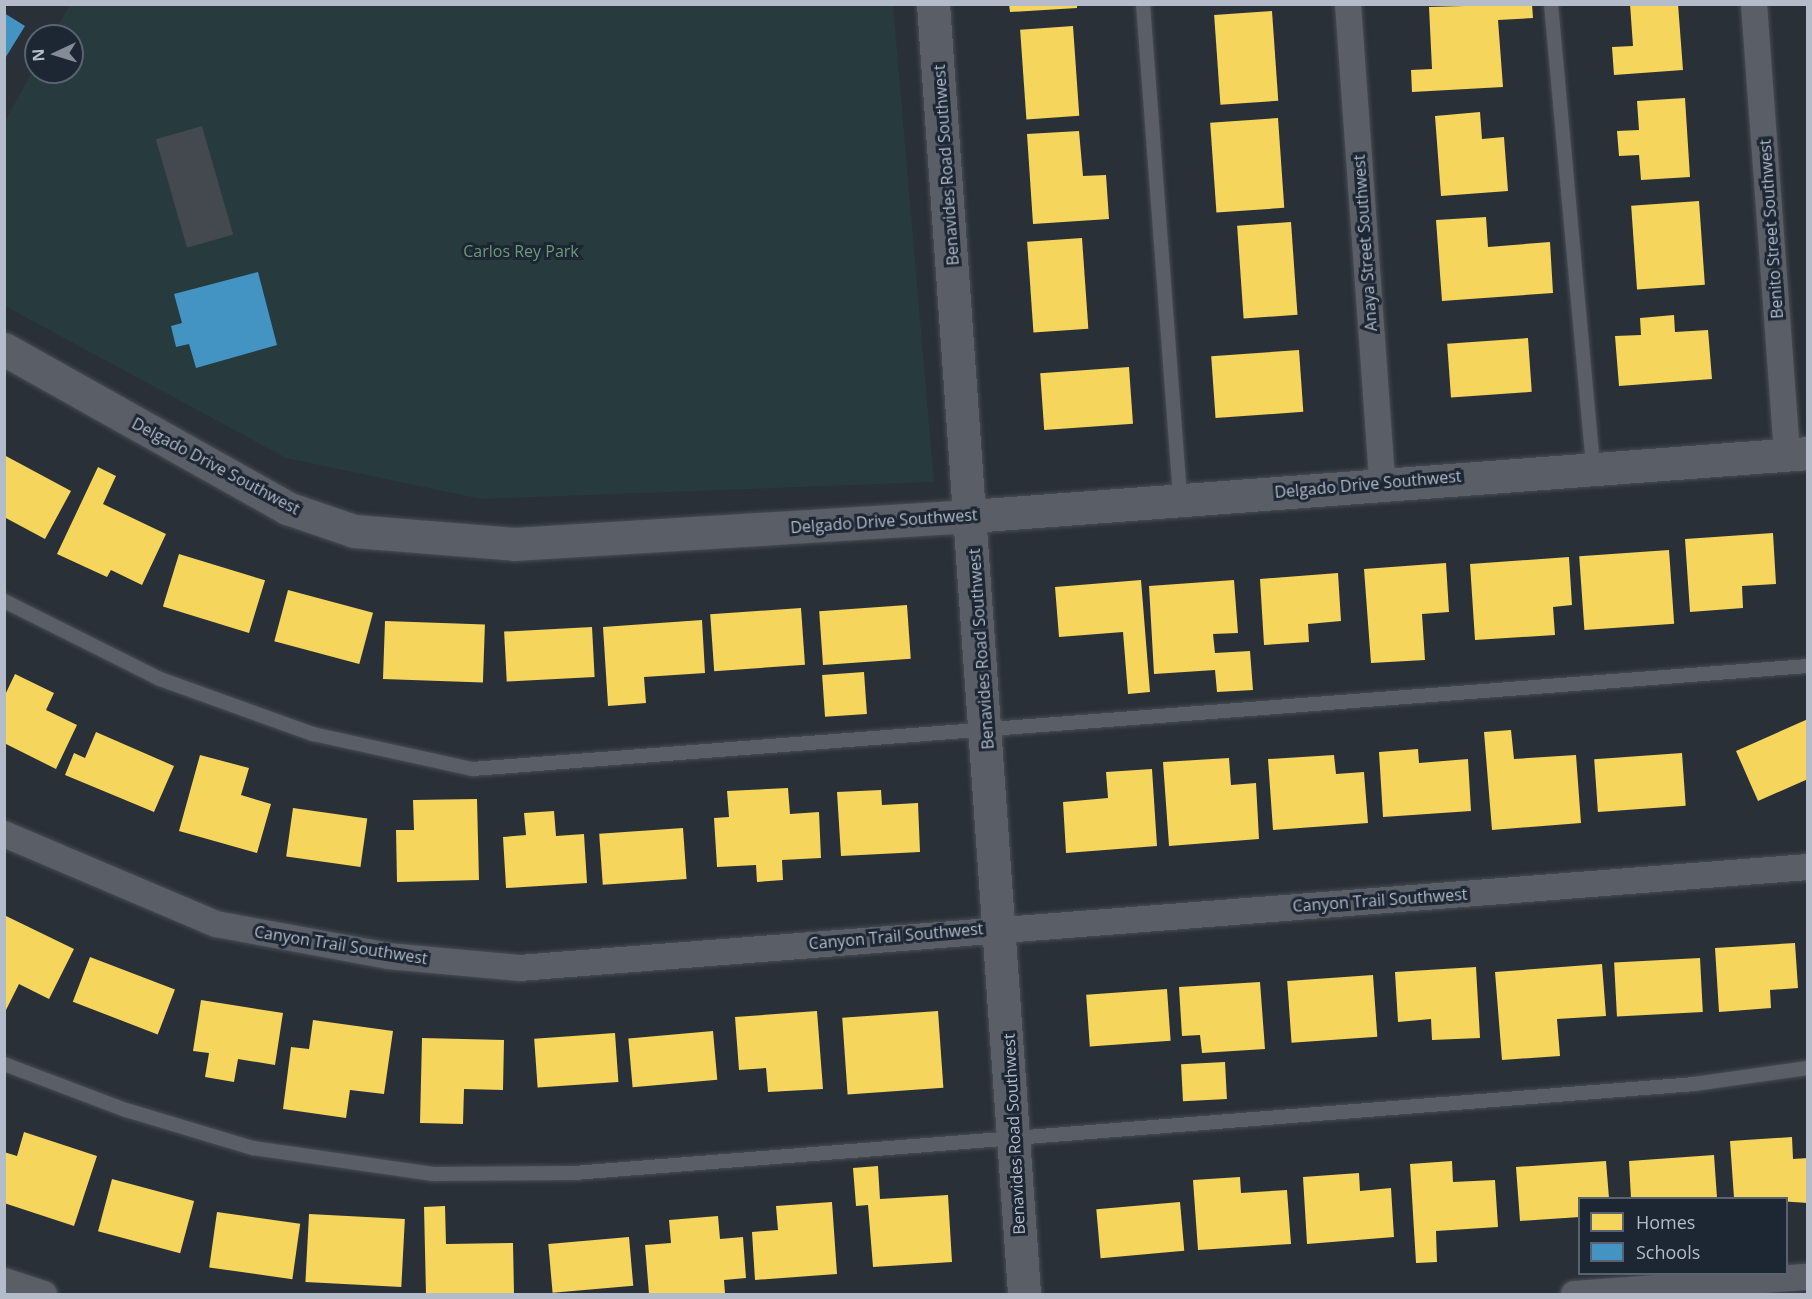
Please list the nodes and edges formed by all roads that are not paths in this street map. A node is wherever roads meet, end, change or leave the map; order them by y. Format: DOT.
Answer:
graph roads {
  1 [pos="933,4"];
  2 [pos="1143,4"];
  3 [pos="1348,4"];
  4 [pos="1551,4"];
  5 [pos="1755,4"];
  6 [pos="4,349"];
  7 [pos="1797,453"];
  8 [pos="1593,466"];
  9 [pos="1382,482"];
  10 [pos="1180,497"];
  11 [pos="971,516"];
  12 [pos="4,602"];
  13 [pos="1808,666"];
  14 [pos="987,726"];
  15 [pos="4,834"];
  16 [pos="1808,867"];
  17 [pos="1001,927"];
  18 [pos="4,1064"];
  19 [pos="1808,1068"];
  20 [pos="1015,1139"];
  21 [pos="1808,1277"];
  22 [pos="4,1281"];
  23 [pos="44,1294"];
  24 [pos="1024,1294"];
  25 [pos="1574,1294"];
  1 -- 11 [label="street, Benavides Road Southwest"];
  2 -- 10 [label="lane"];
  3 -- 9 [label="street, Anaya Street Southwest"];
  4 -- 8 [label="lane"];
  5 -- 7 [label="street, Benito Street Southwest"];
  6 -- 11 [label="street, Delgado Drive Southwest"];
  7 -- 8 [label="street, Delgado Drive Southwest"];
  8 -- 9 [label="street, Delgado Drive Southwest"];
  9 -- 10 [label="street, Delgado Drive Southwest"];
  10 -- 11 [label="street, Delgado Drive Southwest"];
  11 -- 14 [label="street, Benavides Road Southwest"];
  12 -- 14 [label="lane"];
  13 -- 14 [label="lane"];
  14 -- 17 [label="street, Benavides Road Southwest"];
  15 -- 17 [label="street, Canyon Trail Southwest"];
  16 -- 17 [label="street, Canyon Trail Southwest"];
  17 -- 20 [label="street, Benavides Road Southwest"];
  18 -- 20 [label="lane"];
  19 -- 20 [label="lane"];
  20 -- 24 [label="street, Benavides Road Southwest"];
  21 -- 25 [label="street"];
  22 -- 23 [label="street"];
}
